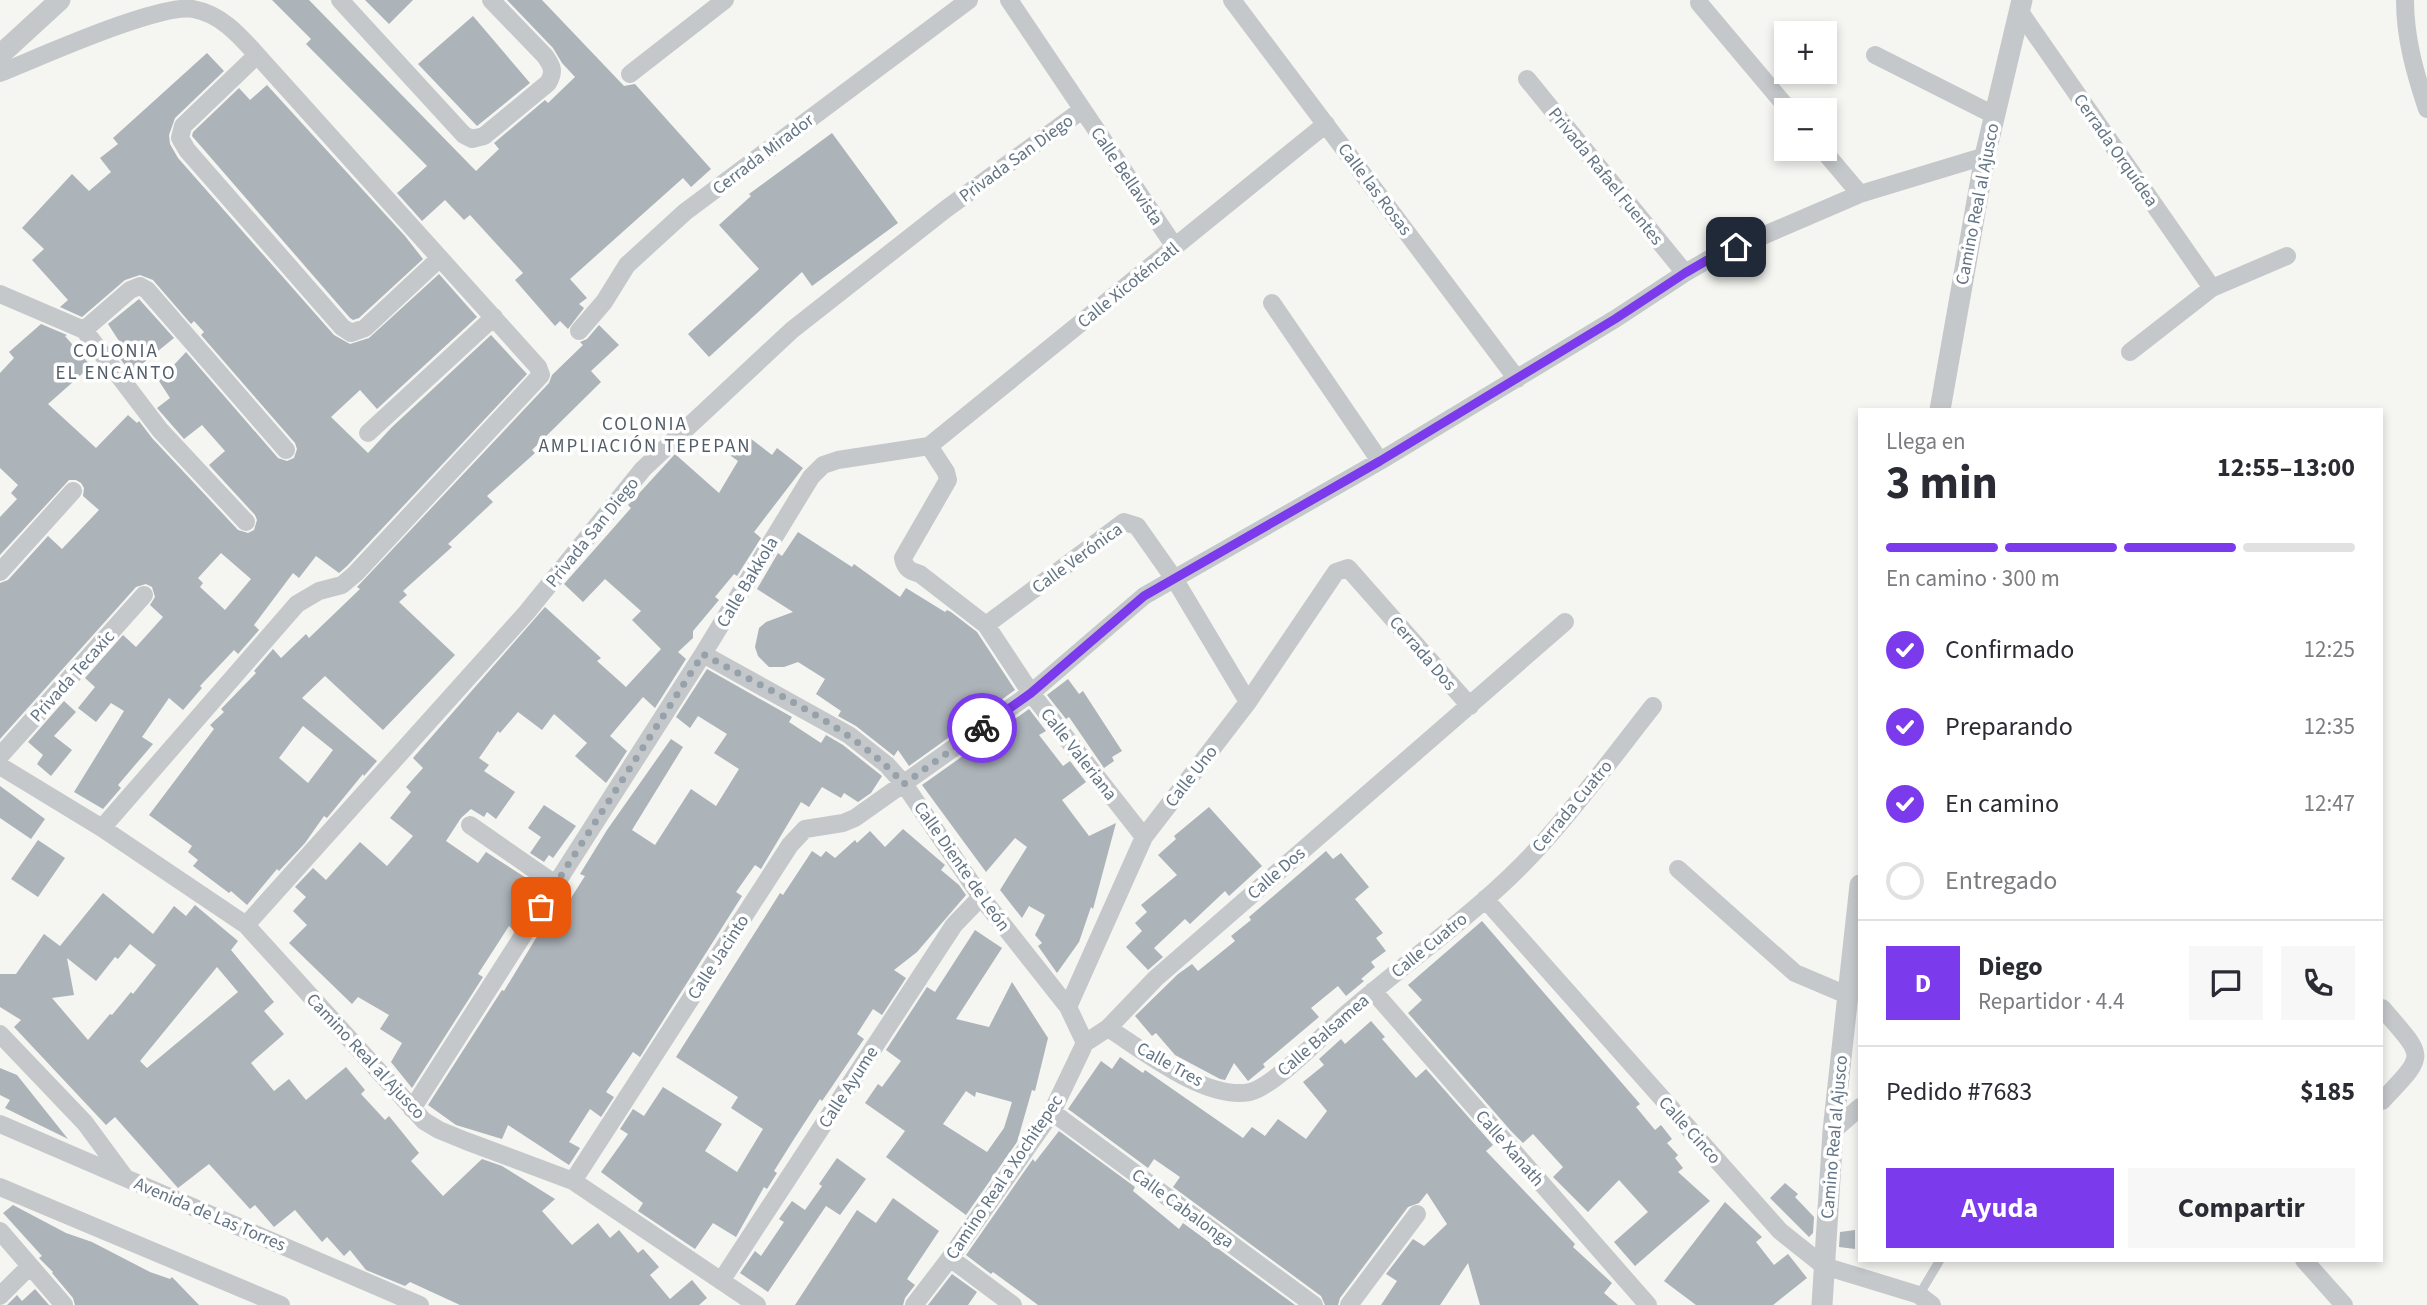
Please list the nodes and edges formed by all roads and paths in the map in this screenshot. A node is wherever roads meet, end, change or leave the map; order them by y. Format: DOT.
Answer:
graph roads {
  1 [pos="60,0"];
  2 [pos="341,0"];
  3 [pos="491,0"];
  4 [pos="725,0"];
  5 [pos="969,0"];
  6 [pos="1009,0"];
  7 [pos="2405,0"];
  8 [pos="1235,1"];
  9 [pos="1699,3"];
  10 [pos="2021,6"];
  11 [pos="0,55"];
  12 [pos="257,55"];
  13 [pos="1875,55"];
  14 [pos="0,73"];
  15 [pos="631,74"];
  16 [pos="1527,79"];
  17 [pos="1779,98"];
  18 [pos="2427,109"];
  19 [pos="1082,110"];
  20 [pos="1994,115"];
  21 [pos="1326,124"];
  22 [pos="1985,156"];
  23 [pos="1832,161"];
  24 [pos="1860,194"];
  25 [pos="1175,247"];
  26 [pos="2287,256"];
  27 [pos="440,258"];
  28 [pos="1685,273"];
  29 [pos="2212,288"];
  30 [pos="0,294"];
  31 [pos="1272,303"];
  32 [pos="494,317"];
  33 [pos="84,330"];
  34 [pos="579,331"];
  35 [pos="2130,352"];
  36 [pos="1517,379"];
  37 [pos="1940,408"];
  38 [pos="368,433"];
  39 [pos="929,446"];
  40 [pos="286,450"];
  41 [pos="1380,461"];
  42 [pos="73,491"];
  43 [pos="246,522"];
  44 [pos="1348,568"];
  45 [pos="0,572"];
  46 [pos="1175,580"];
  47 [pos="144,596"];
  48 [pos="1565,622"];
  49 [pos="986,625"];
  50 [pos="703,654"];
  51 [pos="1031,693"];
  52 [pos="1248,702"];
  53 [pos="1469,706"];
  54 [pos="1653,706"];
  55 [pos="0,756"];
  56 [pos="0,766"];
  57 [pos="904,784"];
  58 [pos="470,825"];
  59 [pos="102,828"];
  60 [pos="1144,837"];
  61 [pos="1678,869"];
  62 [pos="555,884"];
  63 [pos="981,897"];
  64 [pos="1485,900"];
  65 [pos="1858,908"];
  66 [pos="246,925"];
  67 [pos="1373,991"];
  68 [pos="1847,995"];
  69 [pos="1068,1007"];
  70 [pos="2383,1009"];
  71 [pos="1108,1028"];
  72 [pos="0,1034"];
  73 [pos="1085,1042"];
  74 [pos="1273,1079"];
  75 [pos="2383,1100"];
  76 [pos="412,1109"];
  77 [pos="1858,1109"];
  78 [pos="1052,1112"];
  79 [pos="0,1124"];
  80 [pos="1833,1131"];
  81 [pos="124,1177"];
  82 [pos="573,1181"];
  83 [pos="0,1187"];
  84 [pos="1417,1214"];
  85 [pos="0,1231"];
  86 [pos="950,1258"];
  87 [pos="1939,1262"];
  88 [pos="2306,1262"];
  89 [pos="1824,1266"];
  90 [pos="29,1267"];
  91 [pos="721,1281"];
  92 [pos="0,1296"];
  93 [pos="253,1300"];
  94 [pos="1926,1300"];
  95 [pos="64,1305"];
  96 [pos="281,1305"];
  97 [pos="420,1305"];
  98 [pos="757,1305"];
  99 [pos="914,1305"];
  100 [pos="1013,1305"];
  101 [pos="1314,1305"];
  102 [pos="1349,1305"];
  103 [pos="1647,1305"];
  104 [pos="1822,1305"];
  105 [pos="2344,1305"];
  1 -- 11 [label="street"];
  2 -- 3 [label="street"];
  4 -- 15 [label="street"];
  5 -- 34 [label="street, Cerrada Mirador"];
  6 -- 19 [label="street, Calle Bellavista"];
  7 -- 18 [label="street"];
  8 -- 21 [label="street, Calle las Rosas"];
  9 -- 17 [label="street"];
  10 -- 20 [label="street, Camino Real al Ajusco"];
  10 -- 29 [label="street, Cerrada Orquídea"];
  12 -- 14 [label="street"];
  12 -- 27 [label="street"];
  12 -- 27 [label="street"];
  13 -- 20 [label="street"];
  16 -- 28 [label="street, Privada Rafael Fuentes"];
  19 -- 25 [label="street, Calle Bellavista"];
  19 -- 66 [label="street, Privada San Diego"];
  20 -- 22 [label="street, Camino Real al Ajusco"];
  21 -- 25 [label="street, Calle Xicoténcatl"];
  21 -- 36 [label="street, Calle las Rosas"];
  22 -- 24 [label="street"];
  22 -- 37 [label="street, Camino Real al Ajusco"];
  23 -- 24 [label="street"];
  24 -- 28 [label="street"];
  25 -- 39 [label="street, Calle Xicoténcatl"];
  26 -- 29 [label="street"];
  27 -- 32 [label="street"];
  28 -- 36 [label="street"];
  29 -- 35 [label="street"];
  30 -- 33 [label="street"];
  31 -- 41 [label="street"];
  32 -- 38 [label="street"];
  32 -- 59 [label="street"];
  33 -- 40 [label="street"];
  33 -- 43 [label="street"];
  36 -- 41 [label="street"];
  39 -- 49 [label="street, Calle Valeriana"];
  39 -- 50 [label="street, Calle Bakkola"];
  41 -- 46 [label="street"];
  42 -- 45 [label="street"];
  44 -- 52 [label="street, Calle Uno"];
  44 -- 53 [label="street, Cerrada Dos"];
  46 -- 49 [label="street, Calle Verónica"];
  46 -- 51 [label="street, Calle Jacinto"];
  46 -- 52 [label="street, Calle Verónica"];
  47 -- 55 [label="street, Privada Tecaxic"];
  48 -- 53 [label="street, Cerrada Dos"];
  49 -- 51 [label="street, Calle Valeriana"];
  50 -- 57 [label="street, Calle Diente de León"];
  50 -- 62 [label="street, Calle Bakkola"];
  51 -- 57 [label="street, Calle Jacinto"];
  51 -- 60 [label="street, Calle Valeriana"];
  52 -- 60 [label="street, Calle Uno"];
  53 -- 71 [label="street, Calle Dos"];
  54 -- 64 [label="street, Cerrada Cuatro"];
  56 -- 59 [label="street, Camino Real al Ajusco"];
  57 -- 63 [label="street, Calle Diente de León"];
  57 -- 82 [label="street, Calle Jacinto"];
  58 -- 62 [label="street"];
  59 -- 66 [label="street, Camino Real al Ajusco"];
  60 -- 69 [label="street, Calle Uno"];
  61 -- 68 [label="street"];
  62 -- 76 [label="street, Calle Bakkola"];
  63 -- 69 [label="street, Calle Diente de León"];
  63 -- 91 [label="street, Calle Ayume"];
  64 -- 67 [label="street, Calle Cuatro"];
  64 -- 89 [label="street, Calle Cinco"];
  65 -- 68 [label="street, Camino Real al Ajusco"];
  66 -- 76 [label="street, Camino Real al Ajusco"];
  67 -- 74 [label="street, Calle Balsamea"];
  67 -- 103 [label="street, Calle Xanath"];
  68 -- 80 [label="street, Camino Real al Ajusco"];
  69 -- 73 [label="street, Calle Diente de León"];
  70 -- 75 [label="street"];
  71 -- 73 [label="street, Calle Dos"];
  71 -- 74 [label="street, Calle Tres"];
  72 -- 81 [label="street"];
  73 -- 78 [label="street, Camino Real a Xochitepec"];
  76 -- 82 [label="street, Camino Real al Ajusco"];
  77 -- 80 [label="street"];
  78 -- 86 [label="street, Camino Real a Xochitepec"];
  78 -- 101 [label="street, Calle Cabalonga"];
  79 -- 81 [label="street, Avenida de Las Torres"];
  80 -- 89 [label="street, Camino Real al Ajusco"];
  81 -- 97 [label="street, Avenida de Las Torres"];
  82 -- 91 [label="street, Camino Real al Ajusco"];
  83 -- 93 [label="street"];
  84 -- 102 [label="street"];
  85 -- 90 [label="street"];
  86 -- 99 [label="street, Camino Real a Xochitepec"];
  86 -- 100 [label="street"];
  87 -- 94 [label="lane"];
  88 -- 105 [label="street"];
  89 -- 94 [label="street, Calle Cinco"];
  89 -- 104 [label="street, Camino Real al Ajusco"];
  90 -- 92 [label="street"];
  90 -- 95 [label="street"];
  91 -- 98 [label="street, Camino Real al Ajusco"];
  93 -- 96 [label="street"];
}
